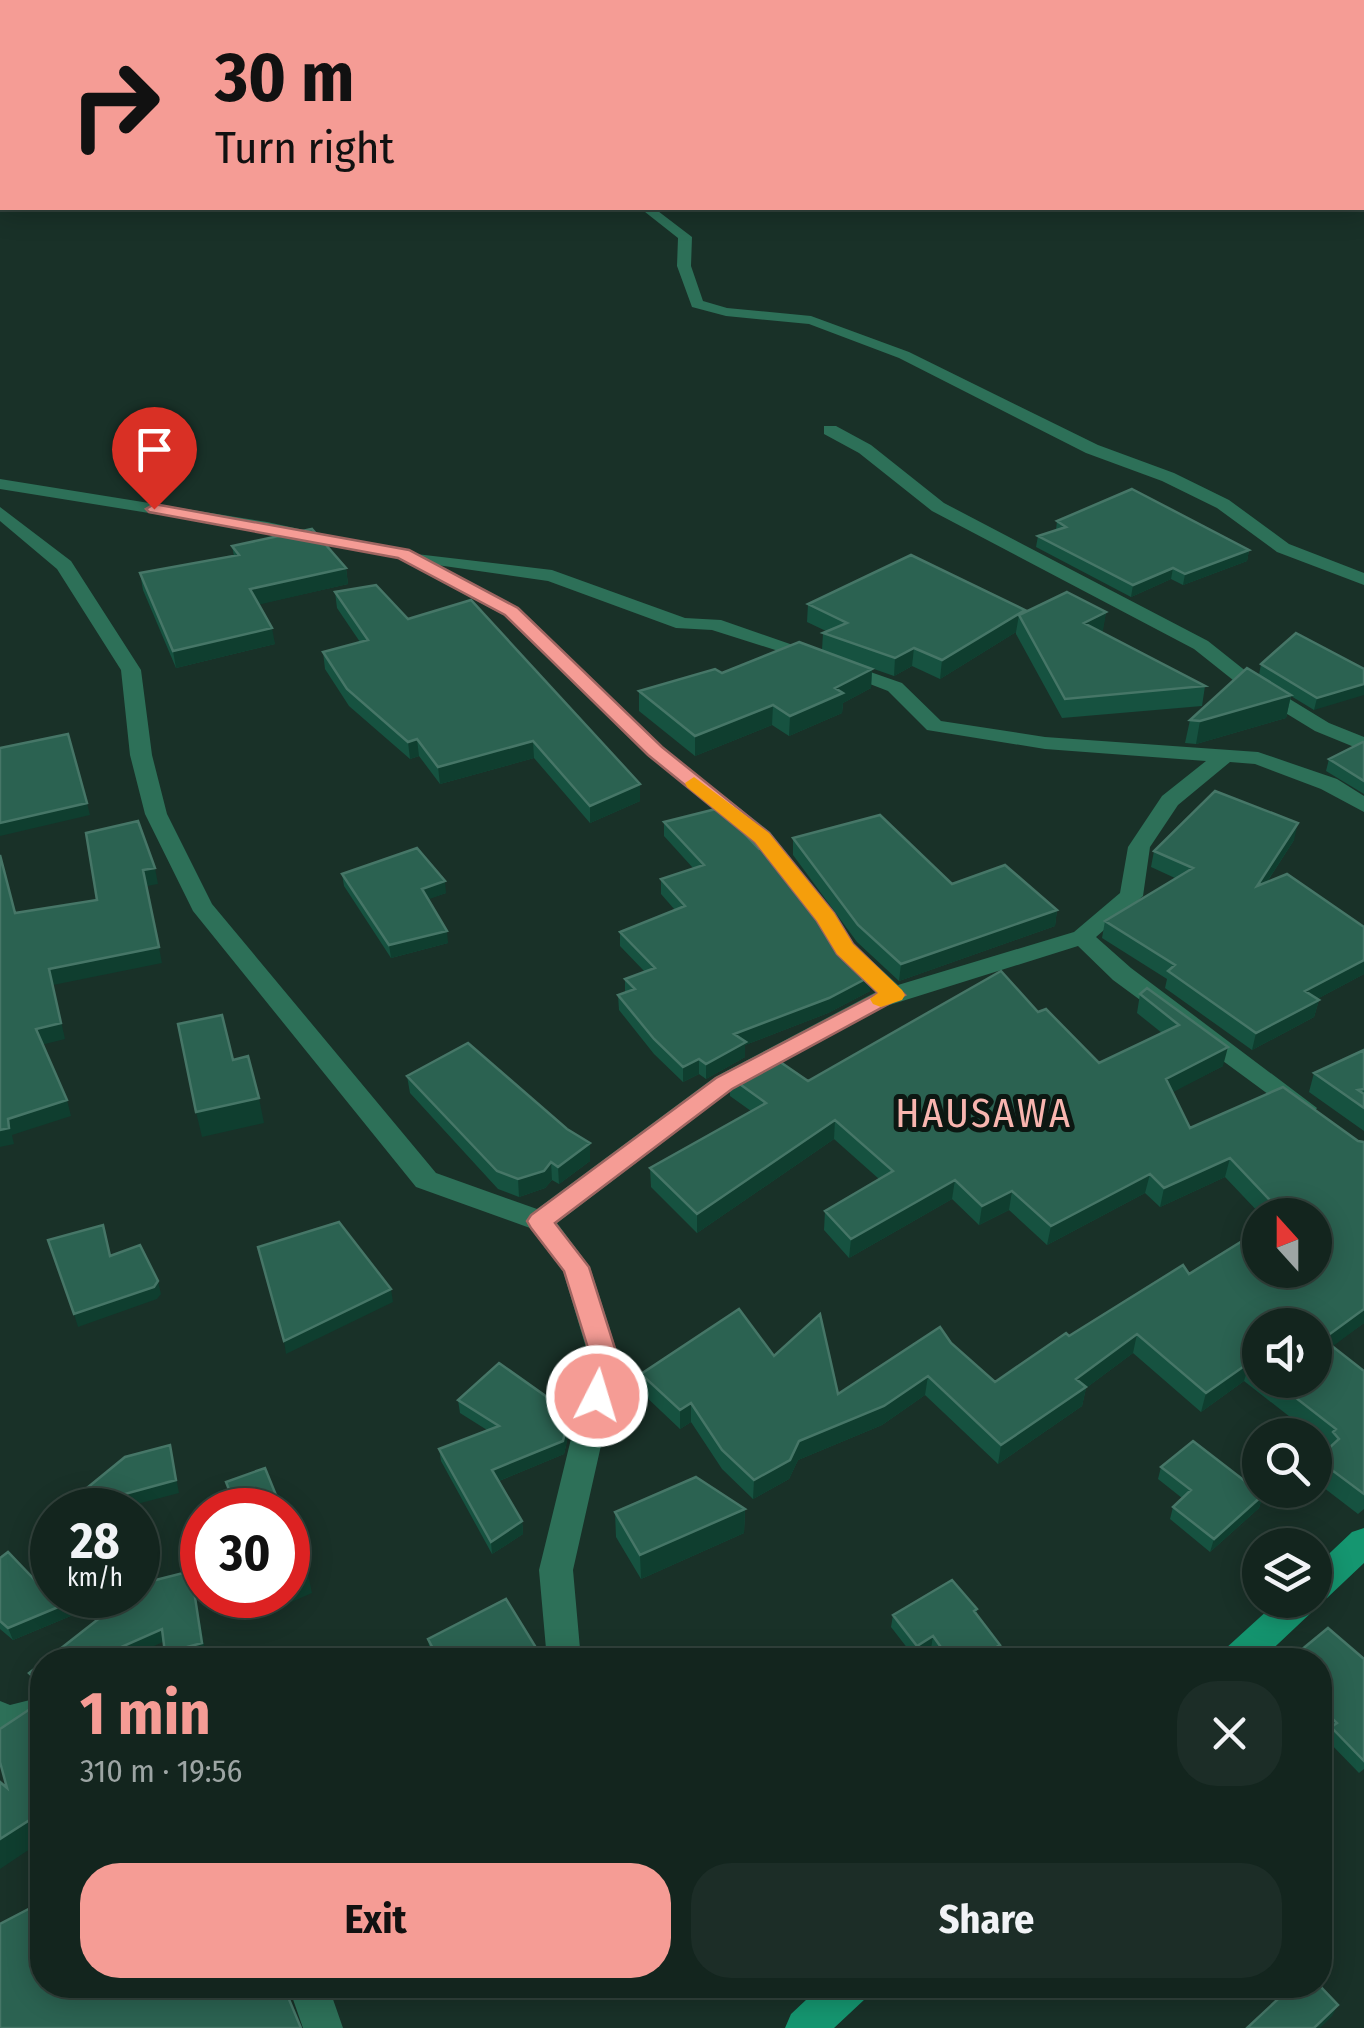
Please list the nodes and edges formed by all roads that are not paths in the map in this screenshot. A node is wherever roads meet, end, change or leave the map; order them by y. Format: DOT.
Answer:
graph roads {
  1 [pos="649,210"];
  2 [pos="830,430"];
  3 [pos="0,484"];
  4 [pos="0,512"];
  5 [pos="403,554"];
  6 [pos="1364,579"];
  7 [pos="1364,746"];
  8 [pos="1225,756"];
  9 [pos="1364,804"];
  10 [pos="1082,937"];
  11 [pos="894,995"];
  12 [pos="1324,1122"];
  13 [pos="540,1221"];
  14 [pos="1364,1542"];
  15 [pos="1332,1572"];
  16 [pos="1282,1618"];
  17 [pos="563,1648"];
  18 [pos="1249,1648"];
  19 [pos="30,1716"];
  20 [pos="0,1717"];
  21 [pos="313,1998"];
  22 [pos="830,1998"];
  23 [pos="323,2028"];
  24 [pos="805,2028"];
  1 -- 6 [label="street"];
  2 -- 7 [label="street"];
  3 -- 5 [label="street"];
  4 -- 13 [label="street"];
  5 -- 8 [label="street"];
  5 -- 11 [label="street"];
  8 -- 9 [label="street"];
  8 -- 10 [label="street"];
  10 -- 11 [label="street"];
  10 -- 12 [label="street"];
  11 -- 13 [label="street"];
  13 -- 17 [label="street"];
  14 -- 15 [label="street"];
  16 -- 18 [label="street"];
  19 -- 20 [label="street"];
  21 -- 23 [label="street"];
  22 -- 24 [label="street"];
}
